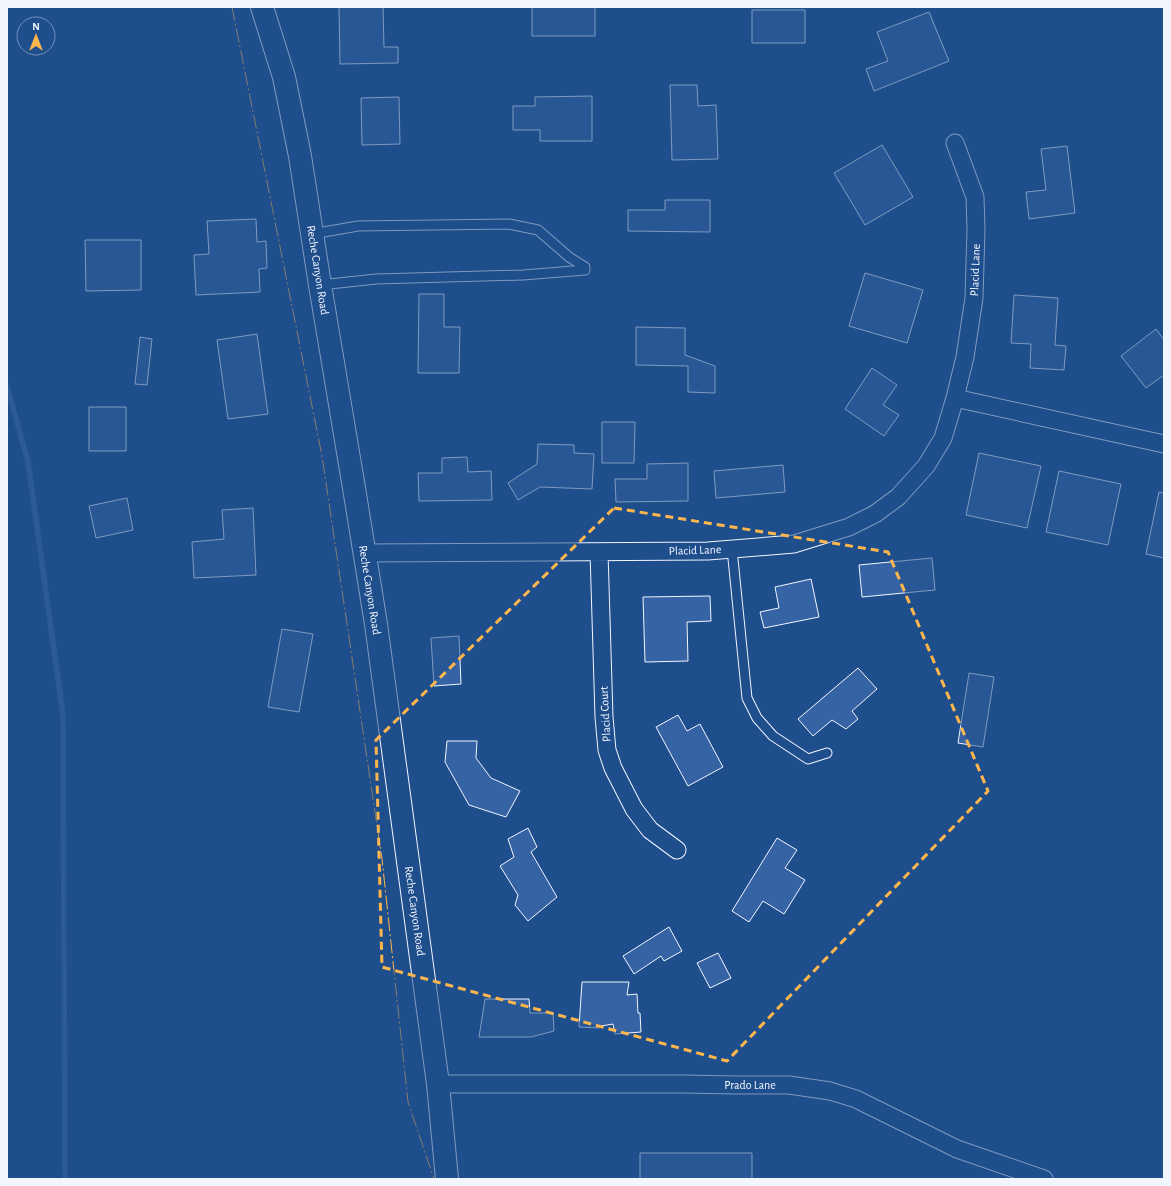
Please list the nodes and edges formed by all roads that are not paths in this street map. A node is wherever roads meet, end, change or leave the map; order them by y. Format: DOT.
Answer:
graph roads {
  1 [pos="262,7"];
  2 [pos="955,143"];
  3 [pos="312,234"];
  4 [pos="320,286"];
  5 [pos="955,398"];
  6 [pos="1164,444"];
  7 [pos="732,549"];
  8 [pos="600,552"];
  9 [pos="365,553"];
  10 [pos="828,753"];
  11 [pos="677,850"];
  12 [pos="438,1084"];
  13 [pos="447,1179"];
  14 [pos="1044,1179"];
  1 -- 3 [label="main road, Reche Canyon Road"];
  2 -- 5 [label="street, Placid Lane"];
  3 -- 4 [label="main road, Reche Canyon Road"];
  3 -- 4 [label="lane"];
  4 -- 9 [label="main road, Reche Canyon Road"];
  5 -- 6 [label="street"];
  5 -- 7 [label="street, Placid Lane"];
  7 -- 8 [label="street, Placid Lane"];
  7 -- 10 [label="lane"];
  8 -- 9 [label="street, Placid Lane"];
  8 -- 11 [label="street, Placid Court"];
  9 -- 12 [label="main road, Reche Canyon Road"];
  12 -- 13 [label="main road, Reche Canyon Road"];
  12 -- 14 [label="street, Prado Lane"];
}
